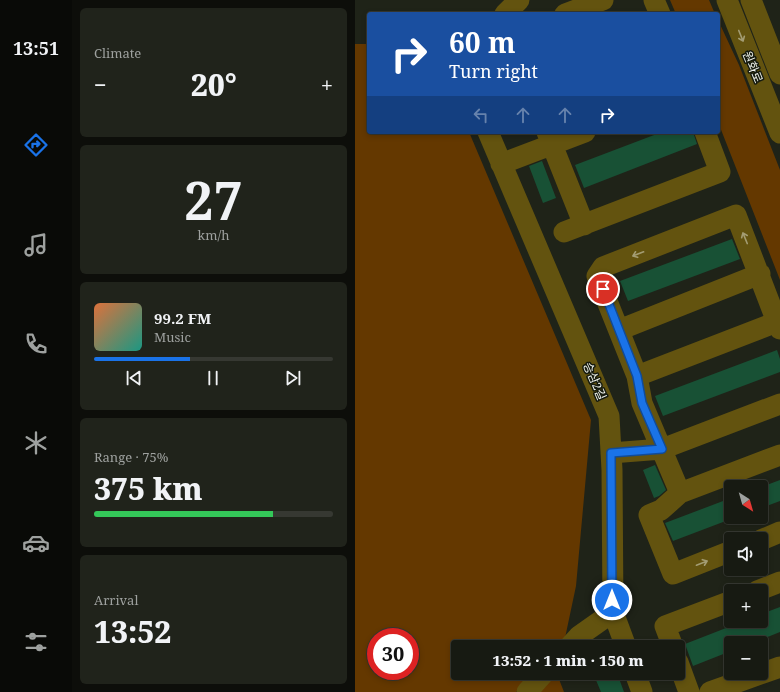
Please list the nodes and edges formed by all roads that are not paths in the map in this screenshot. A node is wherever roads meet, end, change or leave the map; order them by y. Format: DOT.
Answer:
graph roads {
  1 [pos="519,0"];
  2 [pos="603,0"];
  3 [pos="654,0"];
  4 [pos="727,0"];
  5 [pos="751,0"];
  6 [pos="507,12"];
  7 [pos="570,12"];
  8 [pos="659,12"];
  9 [pos="780,74"];
  10 [pos="780,133"];
  11 [pos="489,134"];
  12 [pos="573,134"];
  13 [pos="706,134"];
  14 [pos="549,138"];
  15 [pos="501,164"];
  16 [pos="583,225"];
  17 [pos="564,232"];
  18 [pos="760,274"];
  19 [pos="779,325"];
  20 [pos="619,330"];
  21 [pos="637,376"];
  22 [pos="780,404"];
  23 [pos="662,449"];
  24 [pos="611,453"];
  25 [pos="780,455"];
  26 [pos="680,493"];
  27 [pos="780,532"];
  28 [pos="768,537"];
  29 [pos="724,554"];
  30 [pos="780,582"];
  31 [pos="768,587"];
  32 [pos="724,604"];
  33 [pos="613,612"];
  34 [pos="575,640"];
  35 [pos="623,640"];
  36 [pos="670,640"];
  37 [pos="780,667"];
  38 [pos="538,680"];
  39 [pos="638,680"];
  40 [pos="685,680"];
  41 [pos="527,692"];
  42 [pos="642,692"];
  43 [pos="689,692"];
  44 [pos="710,692"];
  1 -- 6 [label="street"];
  2 -- 7 [label="street"];
  3 -- 8 [label="street"];
  4 -- 10 [label="street, 원화로, one-way"];
  5 -- 9 [label="street"];
  11 -- 15 [label="street, 승삼2길"];
  12 -- 14 [label="street"];
  13 -- 16 [label="street"];
  14 -- 15 [label="street"];
  14 -- 16 [label="street"];
  15 -- 24 [label="street, 승삼2길"];
  16 -- 17 [label="street"];
  18 -- 19 [label="street"];
  18 -- 20 [label="street"];
  18 -- 20 [label="street, one-way"];
  19 -- 21 [label="street"];
  20 -- 21 [label="street"];
  21 -- 23 [label="street"];
  22 -- 23 [label="street"];
  23 -- 24 [label="street"];
  23 -- 26 [label="street"];
  24 -- 33 [label="street, 승삼2길"];
  25 -- 26 [label="street"];
  26 -- 29 [label="street, one-way"];
  27 -- 28 [label="street"];
  30 -- 31 [label="street"];
  32 -- 36 [label="street"];
  33 -- 34 [label="street"];
  33 -- 35 [label="street, 승삼2길"];
  37 -- 44 [label="street"];
  38 -- 41 [label="street"];
  39 -- 42 [label="street"];
  40 -- 43 [label="street"];
}
